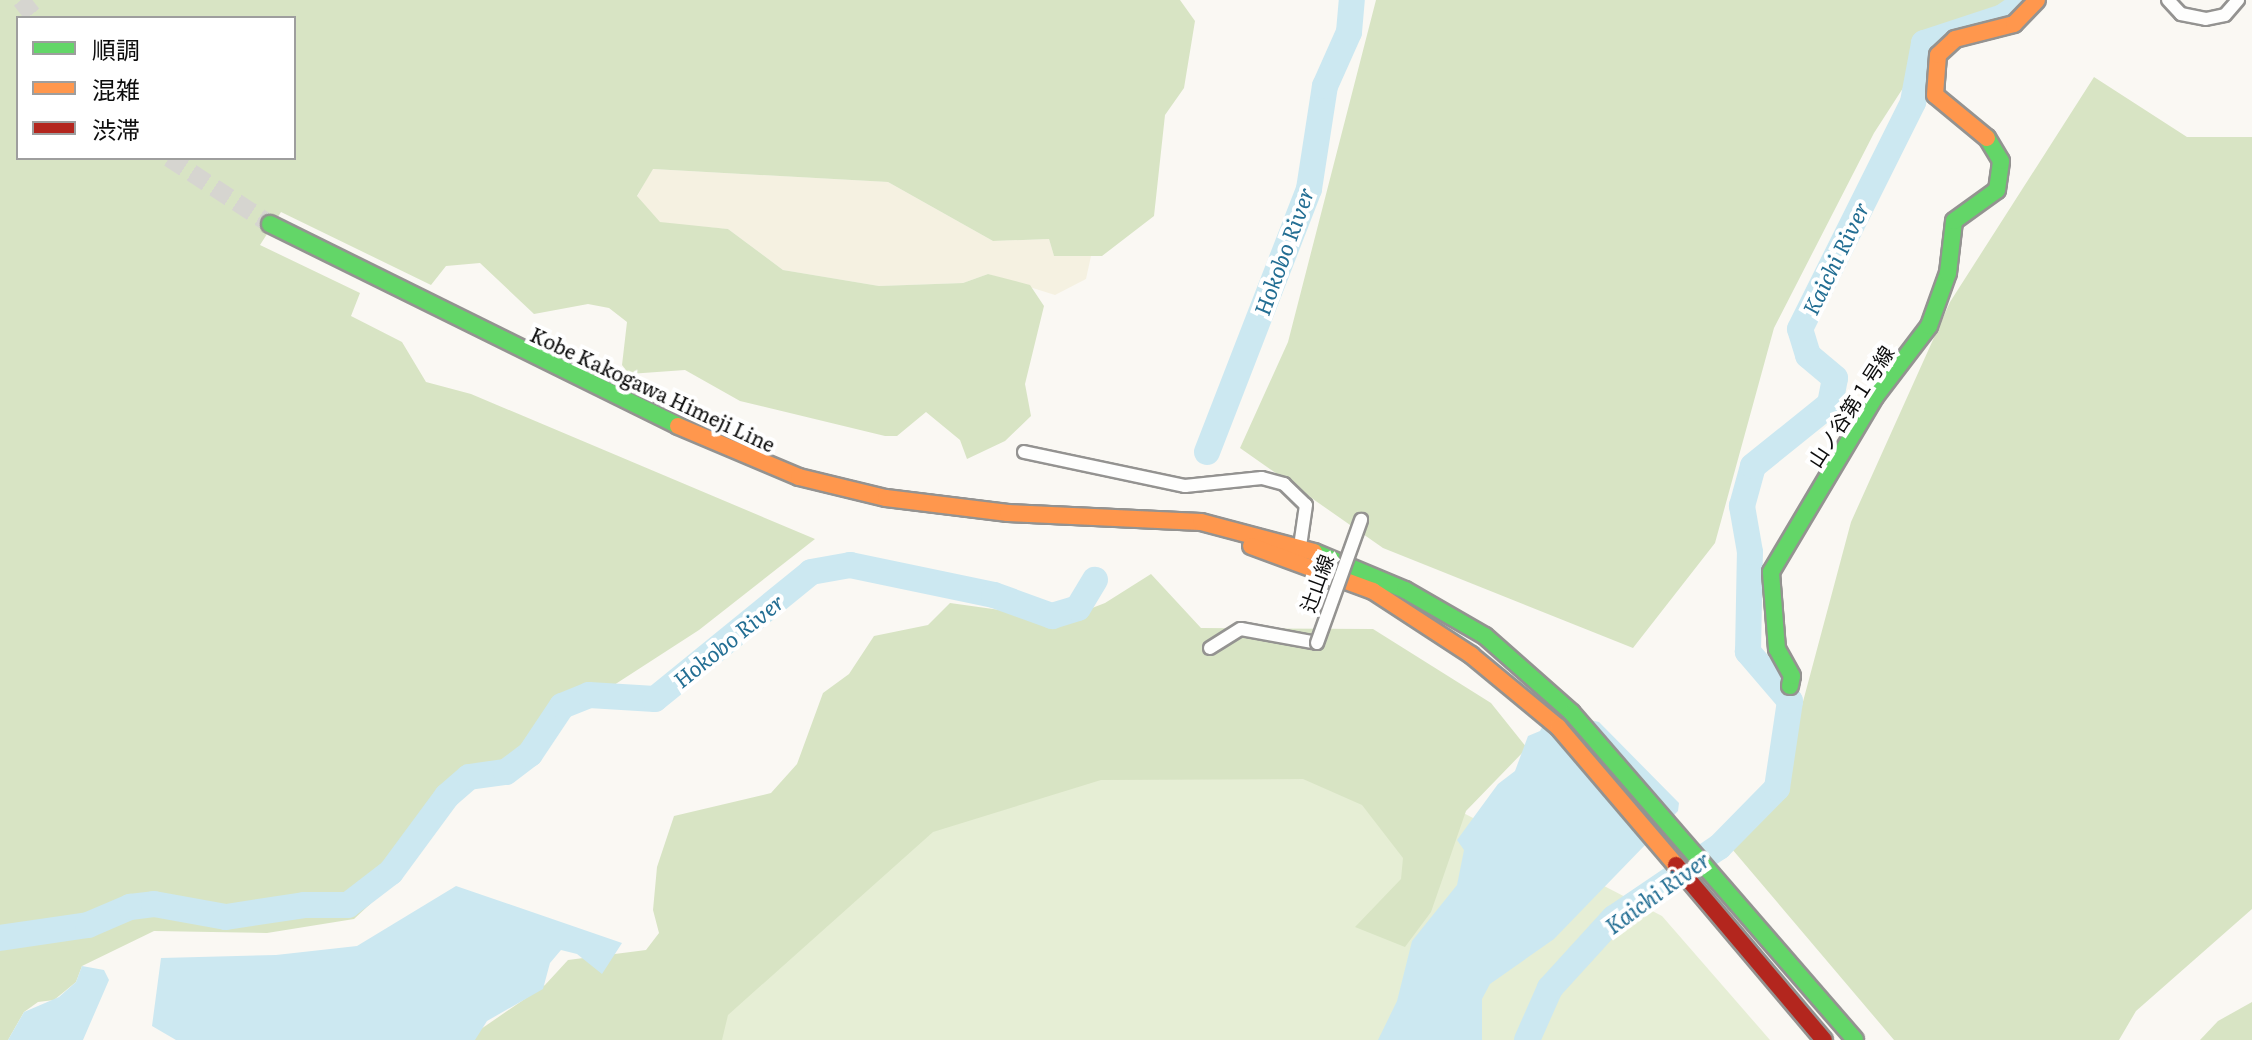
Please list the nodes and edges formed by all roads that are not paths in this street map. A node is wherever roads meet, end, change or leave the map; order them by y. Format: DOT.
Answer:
graph roads {
  1 [pos="2037,0"];
  2 [pos="2168,0"];
  3 [pos="2238,0"];
  4 [pos="270,224"];
  5 [pos="1024,452"];
  6 [pos="1361,520"];
  7 [pos="1139,522"];
  8 [pos="1300,546"];
  9 [pos="1210,648"];
  10 [pos="1790,686"];
  11 [pos="1824,1040"];
  12 [pos="1855,1040"];
  1 -- 10 [label="main road, 山ノ谷第１号線"];
  2 -- 3 [label="street"];
  4 -- 7 [label="main road, Kobe Kakogawa Himeji Line"];
  5 -- 8 [label="street"];
  6 -- 9 [label="street, 辻山線, bridge"];
  7 -- 8 [label="main road, Kobe Kakogawa Himeji Line"];
  7 -- 11 [label="main road, Kobe Kakogawa Himeji Line"];
  8 -- 12 [label="main road, Kobe Kakogawa Himeji Line"];
}
